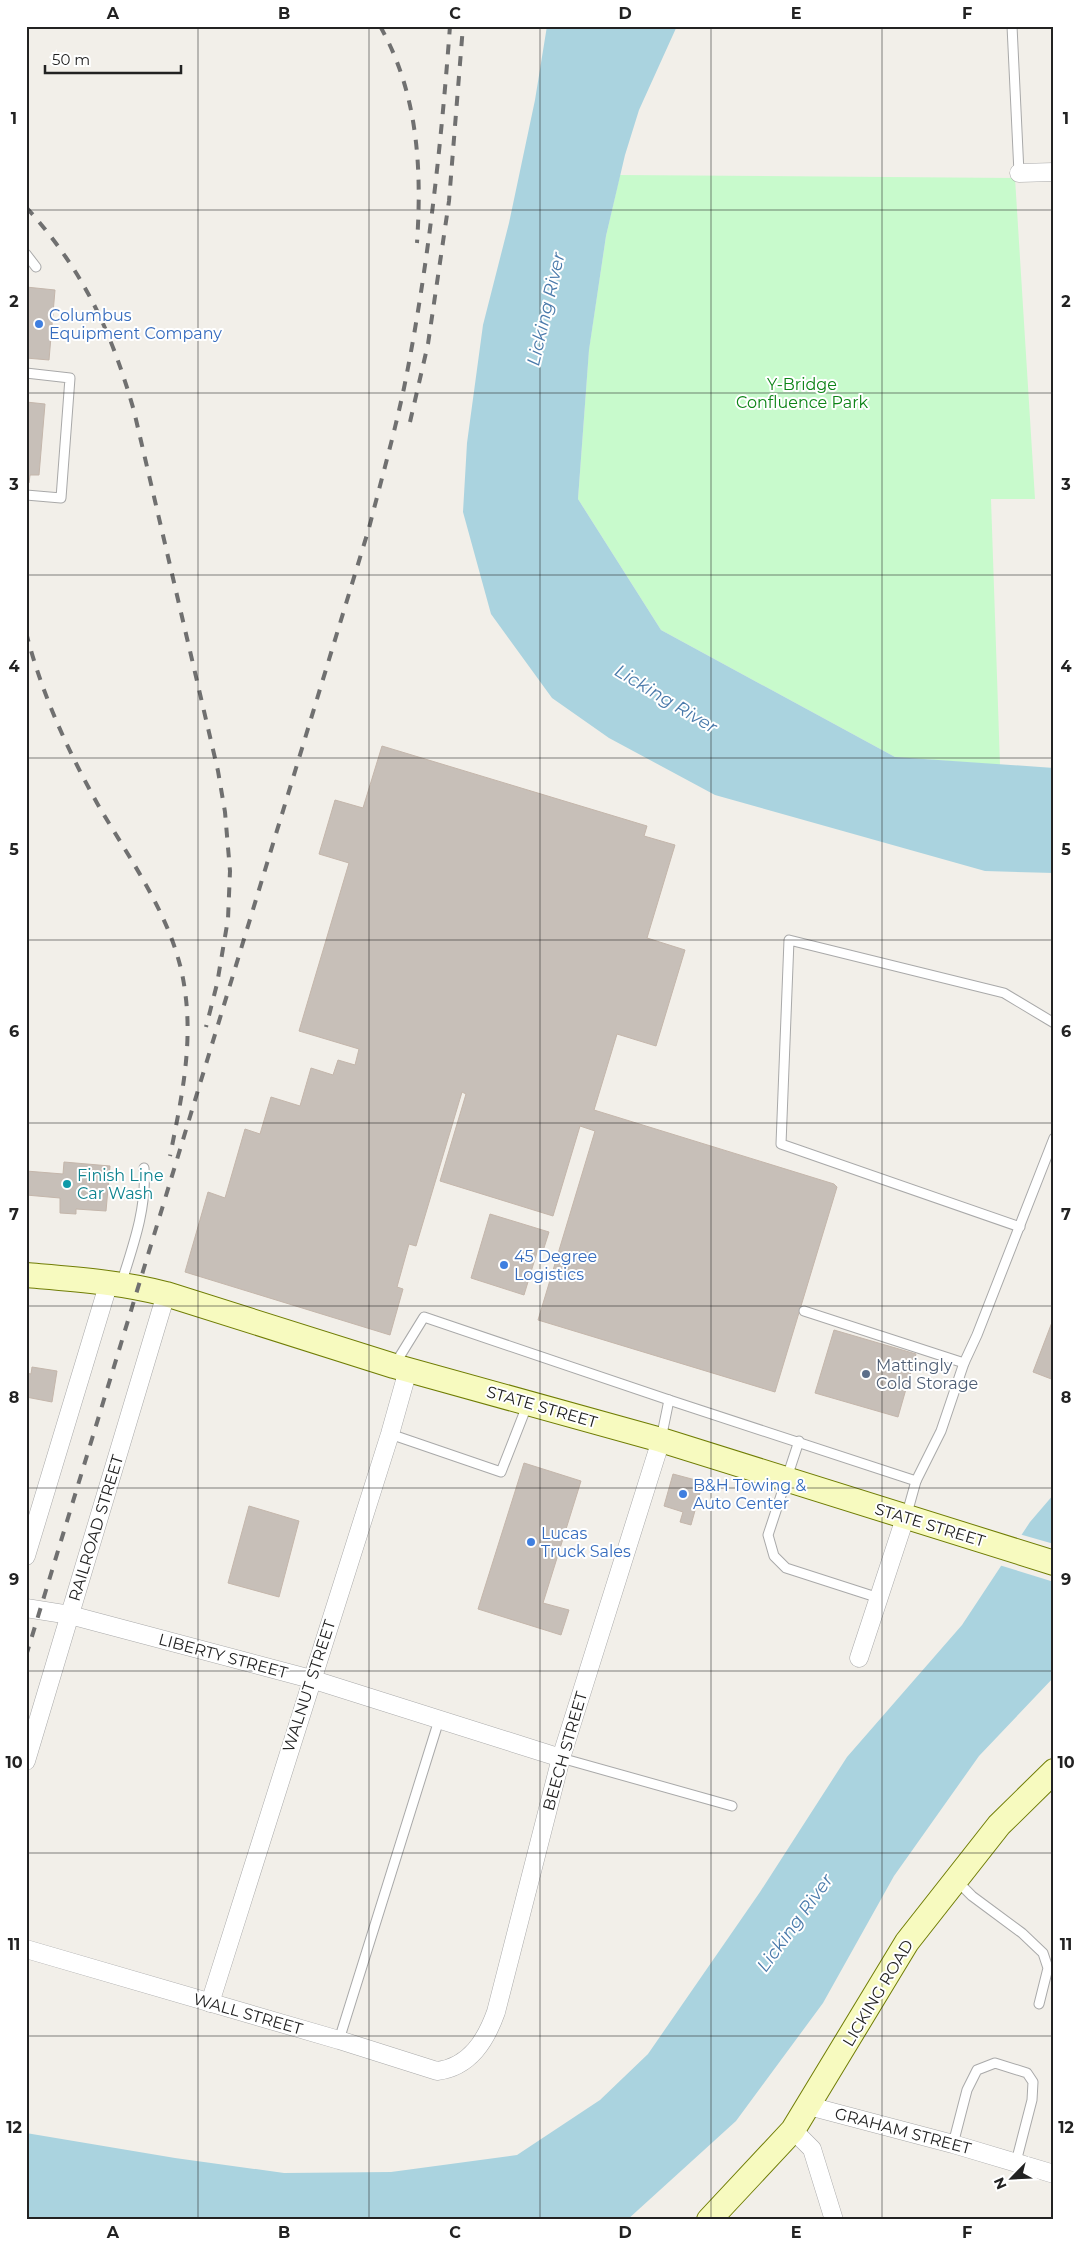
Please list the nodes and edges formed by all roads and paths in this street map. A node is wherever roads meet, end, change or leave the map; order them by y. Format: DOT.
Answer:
graph roads {
  1 [pos="1012,26"];
  2 [pos="1054,172"];
  3 [pos="1019,173"];
  4 [pos="26,254"];
  5 [pos="36,268"];
  6 [pos="26,373"];
  7 [pos="26,495"];
  8 [pos="1054,1023"];
  9 [pos="1054,1138"];
  10 [pos="144,1168"];
  11 [pos="1020,1227"];
  12 [pos="26,1275"];
  13 [pos="115,1283"];
  14 [pos="166,1294"];
  15 [pos="804,1311"];
  16 [pos="964,1363"];
  17 [pos="401,1368"];
  18 [pos="669,1400"];
  19 [pos="528,1403"];
  20 [pos="390,1434"];
  21 [pos="660,1440"];
  22 [pos="799,1441"];
  23 [pos="786,1481"];
  24 [pos="916,1481"];
  25 [pos="906,1518"];
  26 [pos="26,1556"];
  27 [pos="1054,1563"];
  28 [pos="878,1598"];
  29 [pos="26,1608"];
  30 [pos="70,1615"];
  31 [pos="859,1658"];
  32 [pos="311,1679"];
  33 [pos="439,1720"];
  34 [pos="561,1758"];
  35 [pos="26,1761"];
  36 [pos="1054,1770"];
  37 [pos="732,1806"];
  38 [pos="956,1879"];
  39 [pos="26,1949"];
  40 [pos="210,2003"];
  41 [pos="1039,2004"];
  42 [pos="339,2040"];
  43 [pos="467,2059"];
  44 [pos="809,2106"];
  45 [pos="793,2130"];
  46 [pos="953,2144"];
  47 [pos="1016,2162"];
  48 [pos="1054,2174"];
  49 [pos="709,2220"];
  50 [pos="834,2220"];
  1 -- 3 [label="lane"];
  2 -- 3 [label="street"];
  4 -- 5 [label="lane"];
  6 -- 7 [label="lane"];
  8 -- 11 [label="lane"];
  9 -- 11 [label="lane"];
  10 -- 13 [label="lane"];
  11 -- 16 [label="lane"];
  12 -- 13 [label="main road, STATE STREET"];
  13 -- 14 [label="main road, STATE STREET"];
  13 -- 26 [label="street"];
  14 -- 17 [label="main road, STATE STREET"];
  14 -- 30 [label="street, RAILROAD STREET"];
  15 -- 16 [label="lane"];
  16 -- 24 [label="lane"];
  17 -- 18 [label="lane"];
  17 -- 19 [label="main road, STATE STREET"];
  17 -- 20 [label="street, WALNUT STREET"];
  18 -- 21 [label="lane"];
  18 -- 22 [label="lane"];
  19 -- 20 [label="lane"];
  19 -- 21 [label="main road, STATE STREET"];
  20 -- 32 [label="street, WALNUT STREET"];
  21 -- 23 [label="main road, STATE STREET"];
  21 -- 34 [label="street, BEECH STREET"];
  22 -- 23 [label="lane"];
  22 -- 24 [label="lane"];
  23 -- 25 [label="main road, STATE STREET"];
  23 -- 28 [label="lane"];
  24 -- 25 [label="lane"];
  25 -- 27 [label="main road, STATE STREET"];
  25 -- 28 [label="street"];
  28 -- 31 [label="street"];
  29 -- 30 [label="street, LIBERTY STREET"];
  30 -- 32 [label="street, LIBERTY STREET"];
  30 -- 35 [label="street, RAILROAD STREET"];
  32 -- 33 [label="street, LIBERTY STREET"];
  32 -- 40 [label="street, WALNUT STREET"];
  33 -- 34 [label="street, LIBERTY STREET"];
  33 -- 42 [label="lane"];
  34 -- 37 [label="lane"];
  34 -- 43 [label="street, BEECH STREET"];
  36 -- 38 [label="main road, LICKING ROAD"];
  38 -- 41 [label="lane"];
  38 -- 44 [label="main road, LICKING ROAD"];
  39 -- 40 [label="street, WALL STREET"];
  40 -- 42 [label="street, WALL STREET"];
  42 -- 43 [label="street, WALL STREET"];
  44 -- 45 [label="main road, LICKING ROAD"];
  44 -- 46 [label="street, GRAHAM STREET"];
  45 -- 49 [label="main road, LICKING ROAD"];
  45 -- 50 [label="street"];
  46 -- 47 [label="street, GRAHAM STREET"];
  46 -- 47 [label="lane"];
  47 -- 48 [label="street, GRAHAM STREET"];
}
